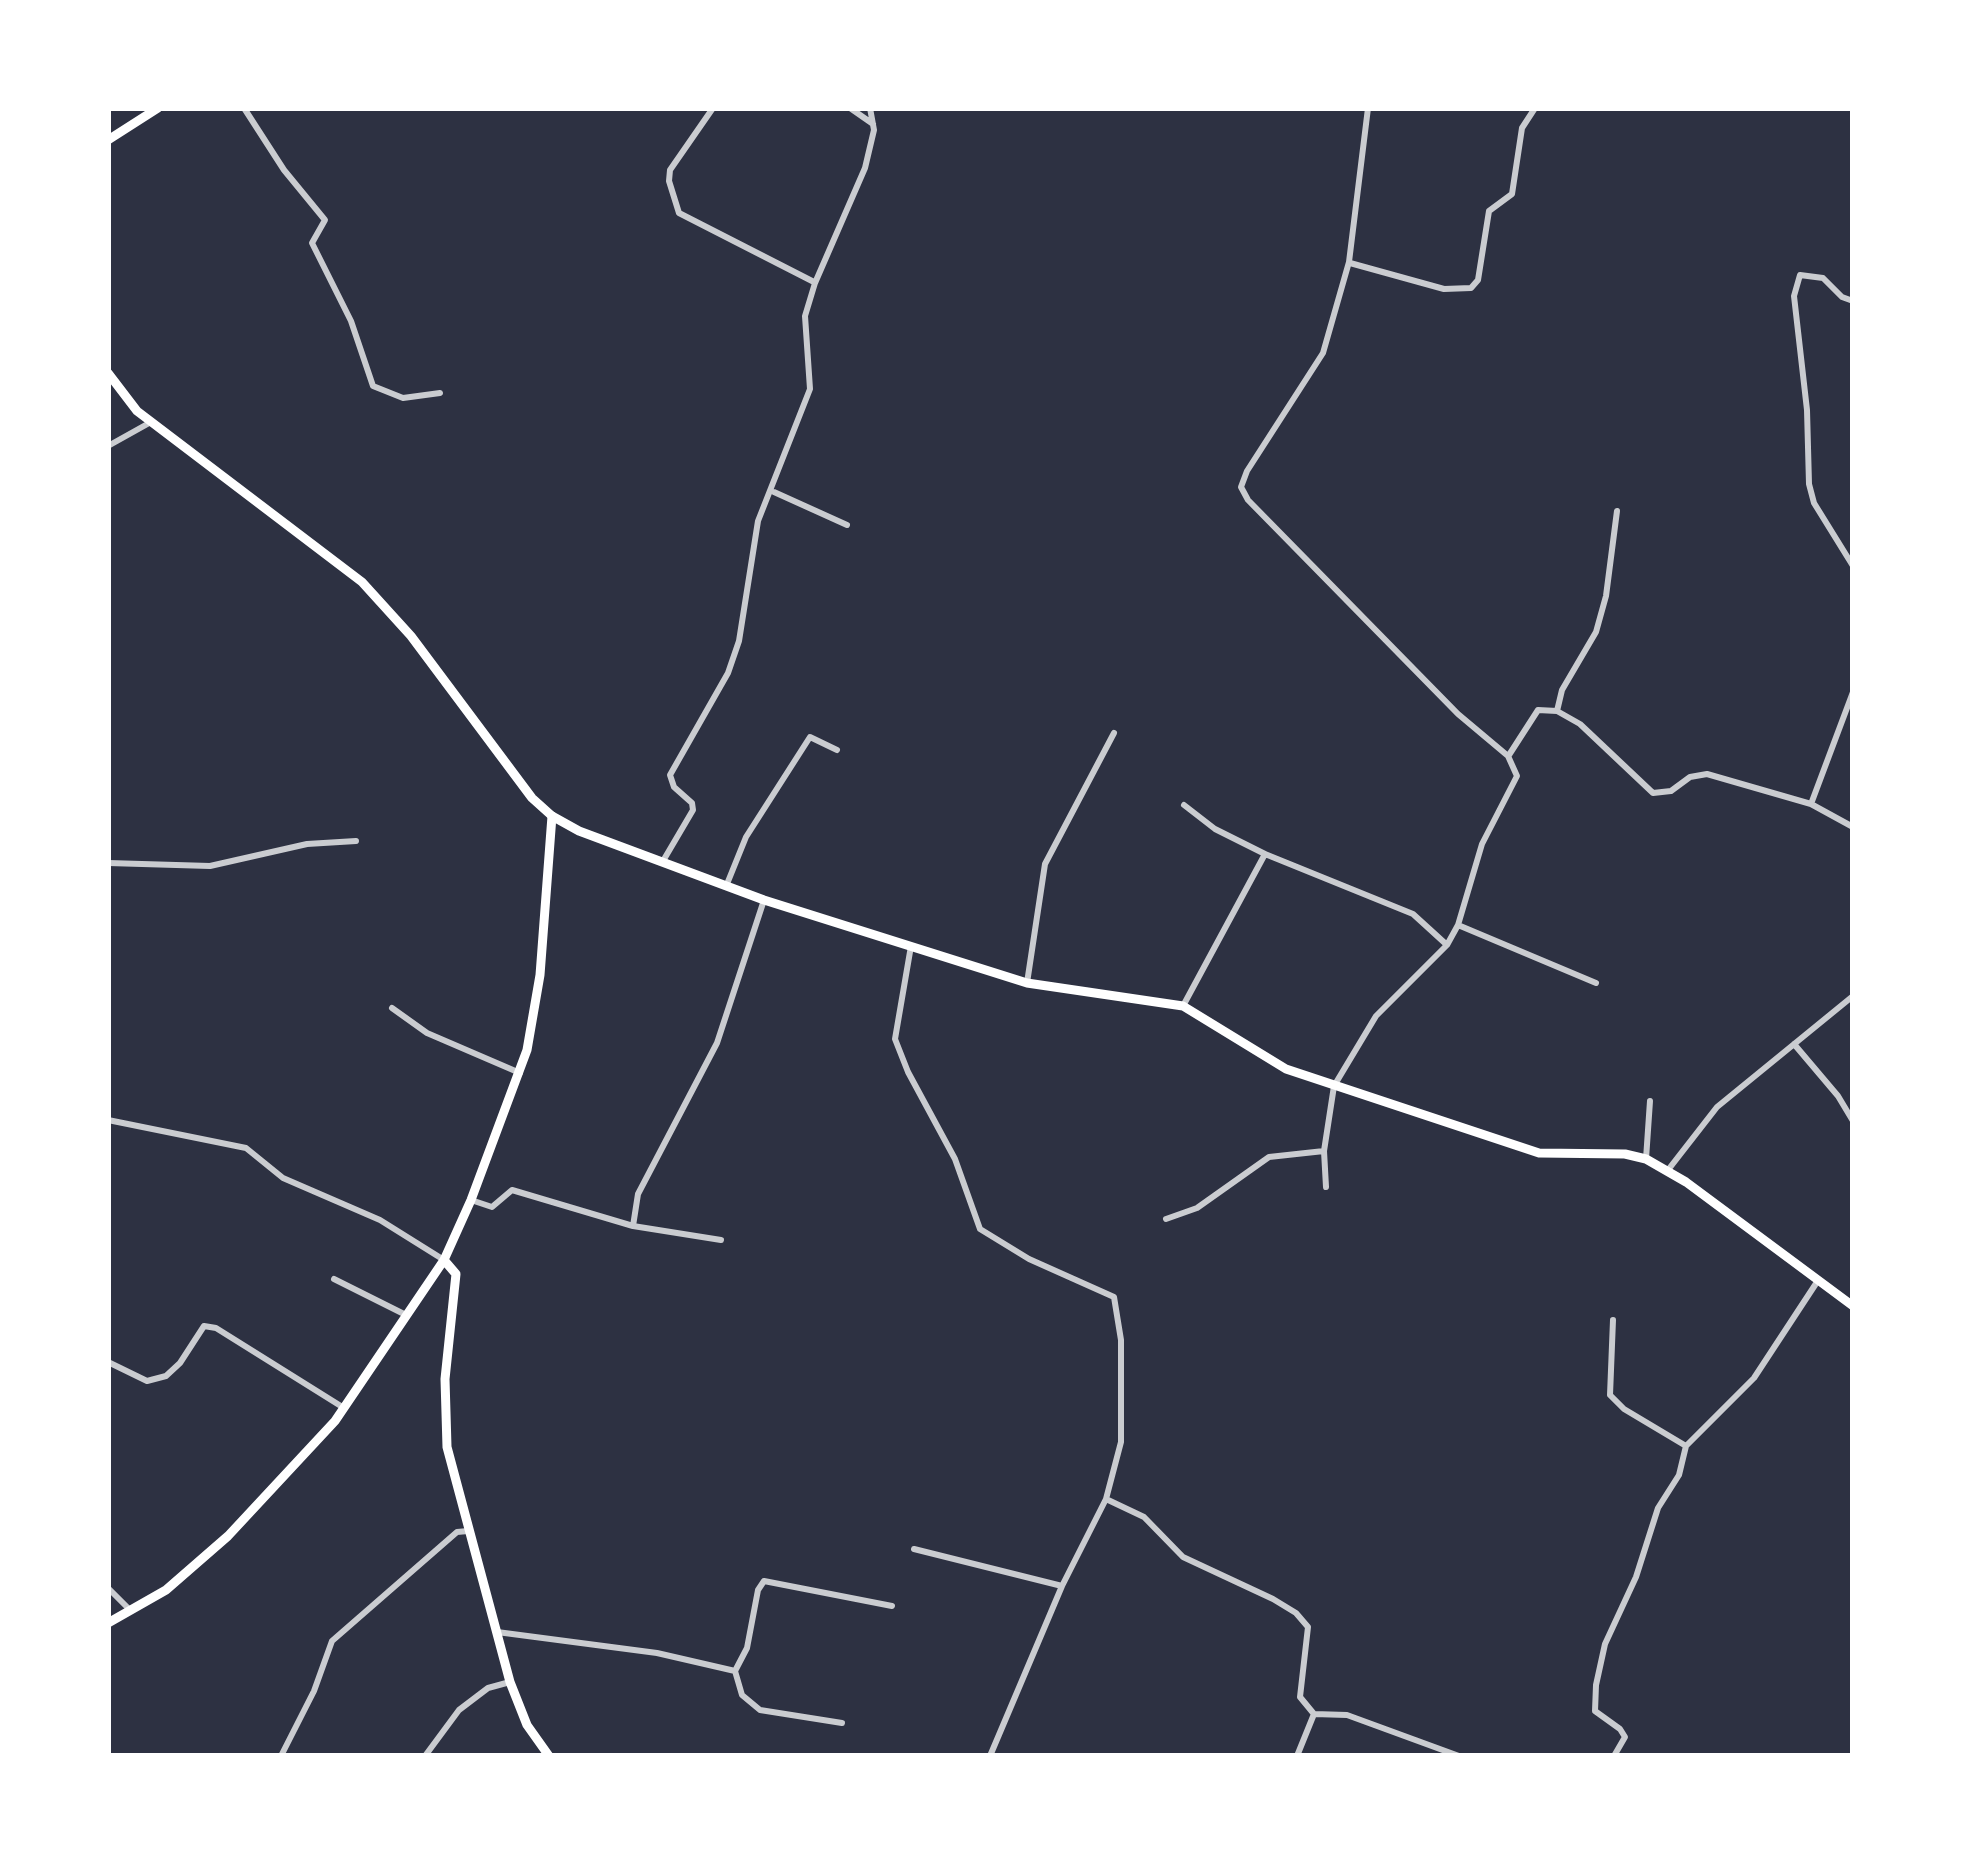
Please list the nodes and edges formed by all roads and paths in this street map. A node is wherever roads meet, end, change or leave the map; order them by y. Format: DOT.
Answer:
graph roads {
  1 [pos="158,108"];
  2 [pos="244,108"];
  3 [pos="712,108"];
  4 [pos="850,108"];
  5 [pos="870,108"];
  6 [pos="1368,108"];
  7 [pos="1535,108"];
  8 [pos="873,124"];
  9 [pos="108,140"];
  10 [pos="1349,262"];
  11 [pos="815,283"];
  12 [pos="1853,301"];
  13 [pos="108,373"];
  14 [pos="440,393"];
  15 [pos="151,422"];
  16 [pos="108,446"];
  17 [pos="773,491"];
  18 [pos="1617,511"];
  19 [pos="847,525"];
  20 [pos="1853,566"];
  21 [pos="1853,692"];
  22 [pos="1556,711"];
  23 [pos="1114,733"];
  24 [pos="837,750"];
  25 [pos="1508,756"];
  26 [pos="1811,804"];
  27 [pos="1184,805"];
  28 [pos="552,816"];
  29 [pos="1853,827"];
  30 [pos="356,841"];
  31 [pos="1265,854"];
  32 [pos="663,861"];
  33 [pos="108,863"];
  34 [pos="726,885"];
  35 [pos="764,900"];
  36 [pos="1458,925"];
  37 [pos="1447,945"];
  38 [pos="911,946"];
  39 [pos="1027,983"];
  40 [pos="1596,983"];
  41 [pos="1853,996"];
  42 [pos="1183,1006"];
  43 [pos="392,1008"];
  44 [pos="1794,1045"];
  45 [pos="520,1073"];
  46 [pos="1334,1086"];
  47 [pos="1650,1100"];
  48 [pos="108,1120"];
  49 [pos="1853,1121"];
  50 [pos="1324,1151"];
  51 [pos="1646,1159"];
  52 [pos="1668,1170"];
  53 [pos="498,1187"];
  54 [pos="1326,1187"];
  55 [pos="510,1191"];
  56 [pos="471,1200"];
  57 [pos="1166,1219"];
  58 [pos="633,1226"];
  59 [pos="721,1240"];
  60 [pos="444,1260"];
  61 [pos="334,1280"];
  62 [pos="1817,1282"];
  63 [pos="1853,1306"];
  64 [pos="406,1315"];
  65 [pos="1612,1320"];
  66 [pos="108,1362"];
  67 [pos="344,1408"];
  68 [pos="1686,1446"];
  69 [pos="1106,1498"];
  70 [pos="468,1531"];
  71 [pos="914,1549"];
  72 [pos="1062,1586"];
  73 [pos="108,1588"];
  74 [pos="892,1606"];
  75 [pos="132,1611"];
  76 [pos="108,1623"];
  77 [pos="497,1632"];
  78 [pos="736,1671"];
  79 [pos="510,1682"];
  80 [pos="1314,1714"];
  81 [pos="842,1723"];
  82 [pos="281,1756"];
  83 [pos="425,1756"];
  84 [pos="549,1756"];
  85 [pos="990,1756"];
  86 [pos="1297,1756"];
  87 [pos="1459,1756"];
  88 [pos="1614,1756"];
  1 -- 9 [label="main road"];
  2 -- 14 [label="street"];
  3 -- 11 [label="street"];
  4 -- 8 [label="street"];
  5 -- 8 [label="street"];
  6 -- 10 [label="street"];
  7 -- 10 [label="street"];
  8 -- 11 [label="street"];
  10 -- 25 [label="street"];
  11 -- 17 [label="street"];
  12 -- 20 [label="street"];
  13 -- 15 [label="main road"];
  15 -- 16 [label="street"];
  15 -- 28 [label="main road"];
  17 -- 19 [label="street"];
  17 -- 32 [label="street"];
  18 -- 22 [label="street"];
  21 -- 26 [label="street"];
  22 -- 25 [label="street"];
  22 -- 26 [label="street"];
  23 -- 39 [label="street"];
  24 -- 34 [label="street"];
  25 -- 36 [label="street"];
  26 -- 29 [label="street"];
  27 -- 31 [label="street"];
  28 -- 32 [label="main road"];
  28 -- 45 [label="main road"];
  30 -- 33 [label="street"];
  31 -- 37 [label="street"];
  31 -- 42 [label="street"];
  32 -- 34 [label="main road"];
  34 -- 35 [label="main road"];
  35 -- 38 [label="main road"];
  35 -- 58 [label="street"];
  36 -- 37 [label="street"];
  36 -- 40 [label="street"];
  37 -- 46 [label="street"];
  38 -- 39 [label="main road"];
  38 -- 69 [label="street"];
  39 -- 42 [label="main road"];
  41 -- 44 [label="street"];
  42 -- 46 [label="main road"];
  43 -- 45 [label="street"];
  44 -- 49 [label="street"];
  44 -- 52 [label="street"];
  45 -- 56 [label="main road"];
  46 -- 50 [label="street"];
  46 -- 51 [label="main road"];
  47 -- 51 [label="street"];
  48 -- 60 [label="street"];
  50 -- 54 [label="street"];
  50 -- 57 [label="street"];
  51 -- 52 [label="main road"];
  52 -- 62 [label="main road"];
  53 -- 55 [label="street"];
  55 -- 56 [label="street"];
  55 -- 58 [label="street"];
  56 -- 60 [label="main road"];
  58 -- 59 [label="street"];
  60 -- 64 [label="main road"];
  60 -- 70 [label="main road"];
  61 -- 64 [label="street"];
  62 -- 63 [label="main road"];
  62 -- 68 [label="street"];
  64 -- 67 [label="main road"];
  65 -- 68 [label="street"];
  66 -- 67 [label="street"];
  67 -- 75 [label="main road"];
  68 -- 88 [label="street"];
  69 -- 72 [label="street"];
  69 -- 80 [label="street"];
  70 -- 77 [label="main road"];
  70 -- 82 [label="street"];
  71 -- 72 [label="street"];
  72 -- 85 [label="street"];
  73 -- 75 [label="street"];
  74 -- 78 [label="street"];
  75 -- 76 [label="main road"];
  77 -- 78 [label="street"];
  77 -- 79 [label="main road"];
  78 -- 81 [label="street"];
  79 -- 83 [label="street"];
  79 -- 84 [label="main road"];
  80 -- 86 [label="street"];
  80 -- 87 [label="street"];
}
